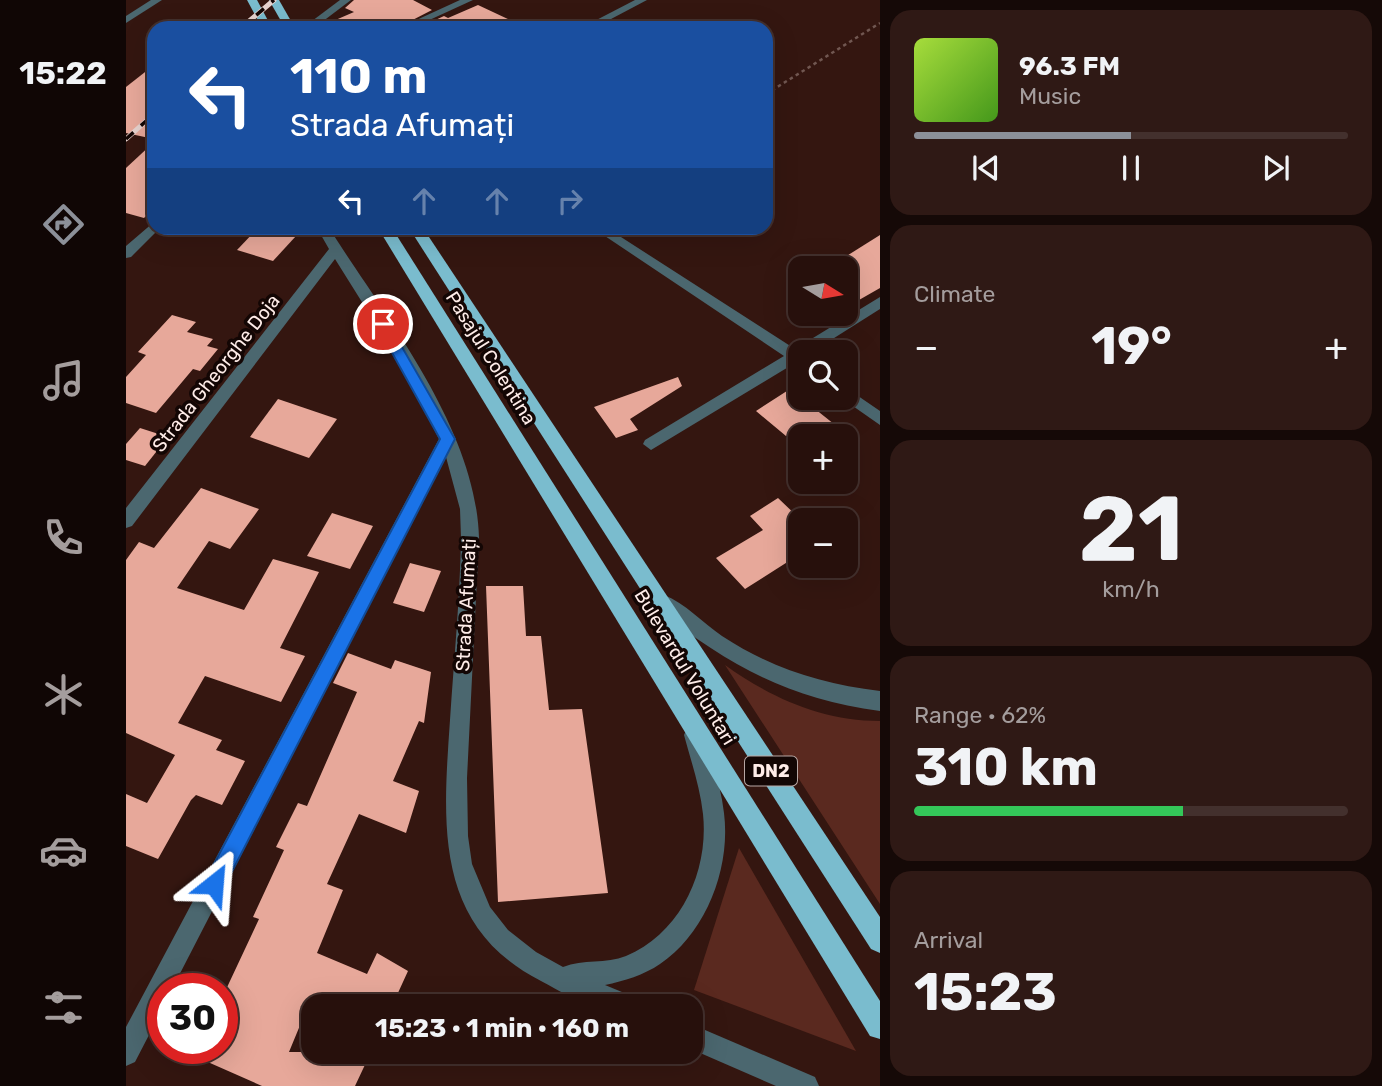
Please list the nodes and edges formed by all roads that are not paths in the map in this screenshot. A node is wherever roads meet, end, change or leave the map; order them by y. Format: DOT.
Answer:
graph roads {
  1 [pos="157,0"];
  2 [pos="252,0"];
  3 [pos="274,0"];
  4 [pos="346,0"];
  5 [pos="468,0"];
  6 [pos="642,0"];
  7 [pos="126,20"];
  8 [pos="263,21"];
  9 [pos="286,21"];
  10 [pos="318,21"];
  11 [pos="420,21"];
  12 [pos="600,21"];
  13 [pos="147,233"];
  14 [pos="328,235"];
  15 [pos="389,235"];
  16 [pos="421,235"];
  17 [pos="610,235"];
  18 [pos="336,248"];
  19 [pos="126,254"];
  20 [pos="880,302"];
  21 [pos="822,340"];
  22 [pos="788,348"];
  23 [pos="788,362"];
  24 [pos="858,403"];
  25 [pos="880,419"];
  26 [pos="447,439"];
  27 [pos="651,444"];
  28 [pos="594,499"];
  29 [pos="561,511"];
  30 [pos="126,521"];
  31 [pos="662,602"];
  32 [pos="880,701"];
  33 [pos="691,724"];
  34 [pos="880,940"];
  35 [pos="558,976"];
  36 [pos="598,994"];
  37 [pos="880,1026"];
  38 [pos="703,1041"];
  39 [pos="126,1053"];
  40 [pos="806,1086"];
  1 -- 7 [label="street"];
  2 -- 8 [label="highway"];
  3 -- 9 [label="highway"];
  4 -- 10 [label="street"];
  5 -- 11 [label="street"];
  6 -- 12 [label="street"];
  13 -- 19 [label="street"];
  14 -- 18 [label="street, Strada Afumați"];
  15 -- 29 [label="highway, Pasajul Colentina / DN2"];
  16 -- 28 [label="highway, Pasajul Colentina / DN2"];
  17 -- 22 [label="street"];
  18 -- 26 [label="street, Strada Afumați"];
  18 -- 30 [label="street, Strada Gheorghe Doja"];
  20 -- 21 [label="street"];
  23 -- 27 [label="street"];
  24 -- 25 [label="street"];
  26 -- 35 [label="street, Strada Afumați"];
  26 -- 39 [label="street"];
  28 -- 31 [label="highway, Bulevardul Voluntari / DN2"];
  29 -- 33 [label="highway, Bulevardul Voluntari / DN2"];
  31 -- 32 [label="street"];
  31 -- 34 [label="highway, Bulevardul Voluntari / DN2"];
  33 -- 35 [label="street, Strada Afumați"];
  33 -- 37 [label="highway, Bulevardul Voluntari / DN2"];
  35 -- 36 [label="street, Strada Afumați"];
  38 -- 40 [label="street"];
}
